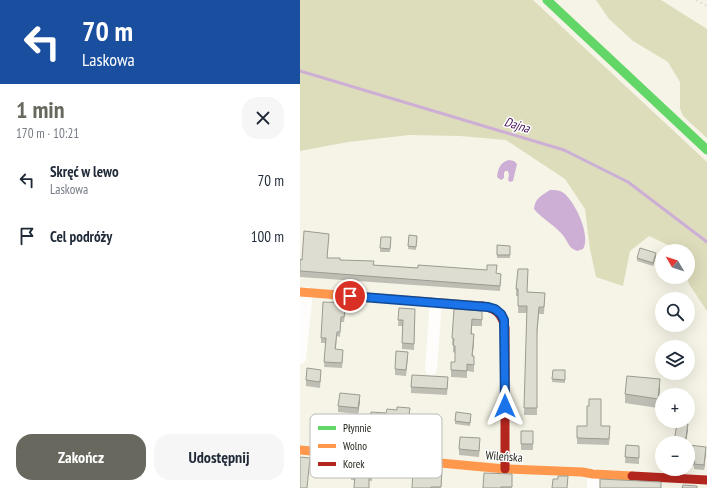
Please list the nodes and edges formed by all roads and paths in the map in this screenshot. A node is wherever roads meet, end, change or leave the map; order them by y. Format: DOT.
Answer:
graph roads {
  1 [pos="547,0"];
  2 [pos="696,0"];
  3 [pos="707,6"];
  4 [pos="707,150"];
  5 [pos="303,293"];
  6 [pos="436,302"];
  7 [pos="300,358"];
  8 [pos="431,369"];
  9 [pos="300,450"];
  10 [pos="310,451"];
  11 [pos="442,463"];
  12 [pos="505,469"];
  13 [pos="593,474"];
  14 [pos="707,480"];
  15 [pos="593,488"];
  1 -- 4 [label="street"];
  2 -- 3 [label="path"];
  5 -- 6 [label="street"];
  5 -- 7 [label="street"];
  6 -- 8 [label="street"];
  6 -- 12 [label="street"];
  9 -- 10 [label="street, Wileńska"];
  11 -- 12 [label="street, Wileńska"];
  12 -- 13 [label="street, Wileńska"];
  13 -- 14 [label="street, Wileńska"];
  13 -- 15 [label="street"];
}
